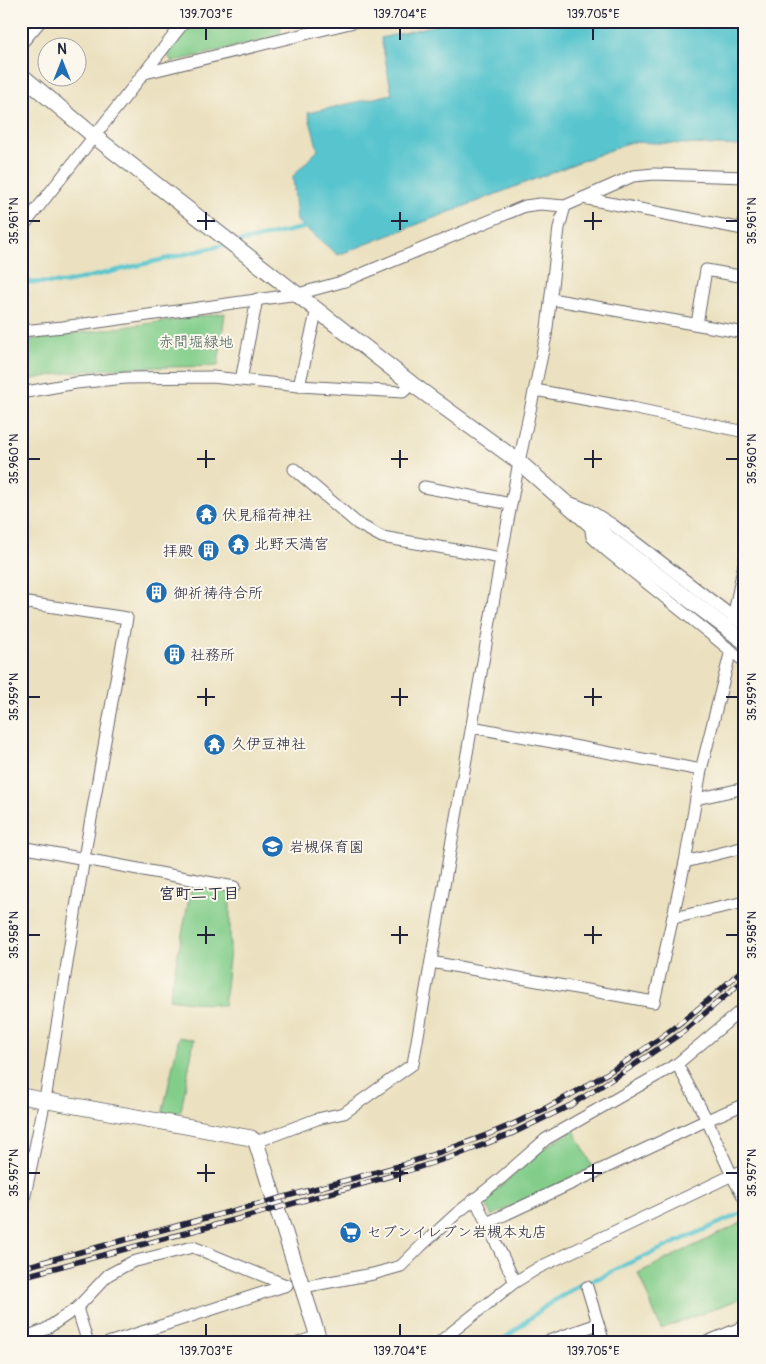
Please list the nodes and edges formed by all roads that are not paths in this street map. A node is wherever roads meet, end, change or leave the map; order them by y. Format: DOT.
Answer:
graph roads {
  1 [pos="38,21"];
  2 [pos="185,21"];
  3 [pos="358,21"];
  4 [pos="21,41"];
  5 [pos="145,73"];
  6 [pos="21,75"];
  7 [pos="94,136"];
  8 [pos="745,178"];
  9 [pos="583,198"];
  10 [pos="565,206"];
  11 [pos="745,216"];
  12 [pos="21,229"];
  13 [pos="745,277"];
  14 [pos="298,294"];
  15 [pos="258,299"];
  16 [pos="551,299"];
  17 [pos="317,310"];
  18 [pos="696,324"];
  19 [pos="21,331"];
  20 [pos="745,333"];
  21 [pos="241,380"];
  22 [pos="412,384"];
  23 [pos="299,386"];
  24 [pos="535,390"];
  25 [pos="21,393"];
  26 [pos="745,432"];
  27 [pos="519,462"];
  28 [pos="294,469"];
  29 [pos="424,487"];
  30 [pos="559,498"];
  31 [pos="511,504"];
  32 [pos="590,524"];
  33 [pos="501,558"];
  34 [pos="745,559"];
  35 [pos="21,602"];
  36 [pos="745,613"];
  37 [pos="734,618"];
  38 [pos="745,626"];
  39 [pos="745,642"];
  40 [pos="731,650"];
  41 [pos="745,662"];
  42 [pos="472,727"];
  43 [pos="701,770"];
  44 [pos="745,788"];
  45 [pos="696,799"];
  46 [pos="21,848"];
  47 [pos="745,848"];
  48 [pos="84,858"];
  49 [pos="685,862"];
  50 [pos="234,887"];
  51 [pos="745,902"];
  52 [pos="673,918"];
  53 [pos="431,962"];
  54 [pos="744,1009"];
  55 [pos="677,1064"];
  56 [pos="21,1096"];
  57 [pos="45,1100"];
  58 [pos="745,1104"];
  59 [pos="707,1120"];
  60 [pos="256,1142"];
  61 [pos="745,1170"];
  62 [pos="732,1176"];
  63 [pos="475,1199"];
  64 [pos="745,1200"];
  65 [pos="21,1214"];
  66 [pos="487,1223"];
  67 [pos="515,1282"];
  68 [pos="296,1284"];
  69 [pos="587,1287"];
  70 [pos="77,1308"];
  71 [pos="598,1324"];
  72 [pos="745,1326"];
  73 [pos="21,1339"];
  74 [pos="318,1340"];
  75 [pos="88,1343"];
  76 [pos="108,1343"];
  77 [pos="298,1343"];
  78 [pos="438,1343"];
  79 [pos="543,1343"];
  80 [pos="604,1343"];
  81 [pos="704,1343"];
  1 -- 4 [label="street"];
  2 -- 5 [label="street"];
  3 -- 5 [label="street"];
  5 -- 7 [label="street"];
  6 -- 7 [label="street"];
  7 -- 12 [label="street"];
  7 -- 14 [label="street"];
  8 -- 9 [label="street"];
  9 -- 10 [label="street"];
  9 -- 11 [label="street"];
  10 -- 14 [label="street"];
  10 -- 16 [label="street"];
  13 -- 18 [label="street"];
  14 -- 15 [label="street"];
  14 -- 17 [label="street"];
  15 -- 19 [label="street"];
  15 -- 21 [label="street"];
  16 -- 18 [label="street"];
  16 -- 24 [label="street"];
  17 -- 22 [label="street"];
  17 -- 23 [label="street"];
  18 -- 20 [label="street"];
  21 -- 23 [label="street"];
  21 -- 25 [label="street"];
  22 -- 23 [label="street"];
  22 -- 27 [label="street"];
  24 -- 26 [label="street"];
  24 -- 27 [label="street"];
  27 -- 30 [label="street"];
  27 -- 31 [label="street"];
  28 -- 33 [label="street"];
  29 -- 31 [label="street"];
  30 -- 32 [label="street"];
  30 -- 37 [label="street"];
  31 -- 33 [label="street"];
  32 -- 39 [label="street"];
  32 -- 40 [label="street"];
  33 -- 42 [label="street"];
  34 -- 37 [label="street"];
  35 -- 48 [label="street"];
  36 -- 37 [label="street"];
  37 -- 38 [label="street"];
  40 -- 41 [label="street"];
  40 -- 43 [label="street"];
  42 -- 43 [label="street"];
  42 -- 53 [label="street"];
  43 -- 45 [label="street"];
  44 -- 45 [label="street"];
  45 -- 49 [label="street"];
  46 -- 48 [label="street"];
  47 -- 49 [label="street"];
  48 -- 50 [label="street"];
  48 -- 57 [label="street"];
  49 -- 52 [label="street"];
  51 -- 52 [label="street"];
  52 -- 53 [label="street"];
  53 -- 60 [label="street"];
  54 -- 55 [label="street"];
  55 -- 59 [label="street"];
  55 -- 63 [label="street"];
  56 -- 57 [label="street"];
  57 -- 60 [label="street"];
  57 -- 65 [label="street"];
  58 -- 59 [label="street"];
  59 -- 62 [label="street"];
  59 -- 66 [label="street"];
  60 -- 68 [label="street"];
  61 -- 62 [label="street"];
  62 -- 64 [label="street"];
  62 -- 67 [label="street"];
  63 -- 66 [label="street"];
  63 -- 68 [label="street"];
  66 -- 67 [label="street"];
  67 -- 78 [label="street"];
  68 -- 70 [label="street"];
  68 -- 74 [label="street"];
  68 -- 76 [label="street"];
  69 -- 71 [label="street"];
  70 -- 73 [label="street"];
  70 -- 75 [label="street"];
  71 -- 79 [label="street"];
  71 -- 80 [label="street"];
  72 -- 81 [label="street"];
  74 -- 77 [label="street"];
}
